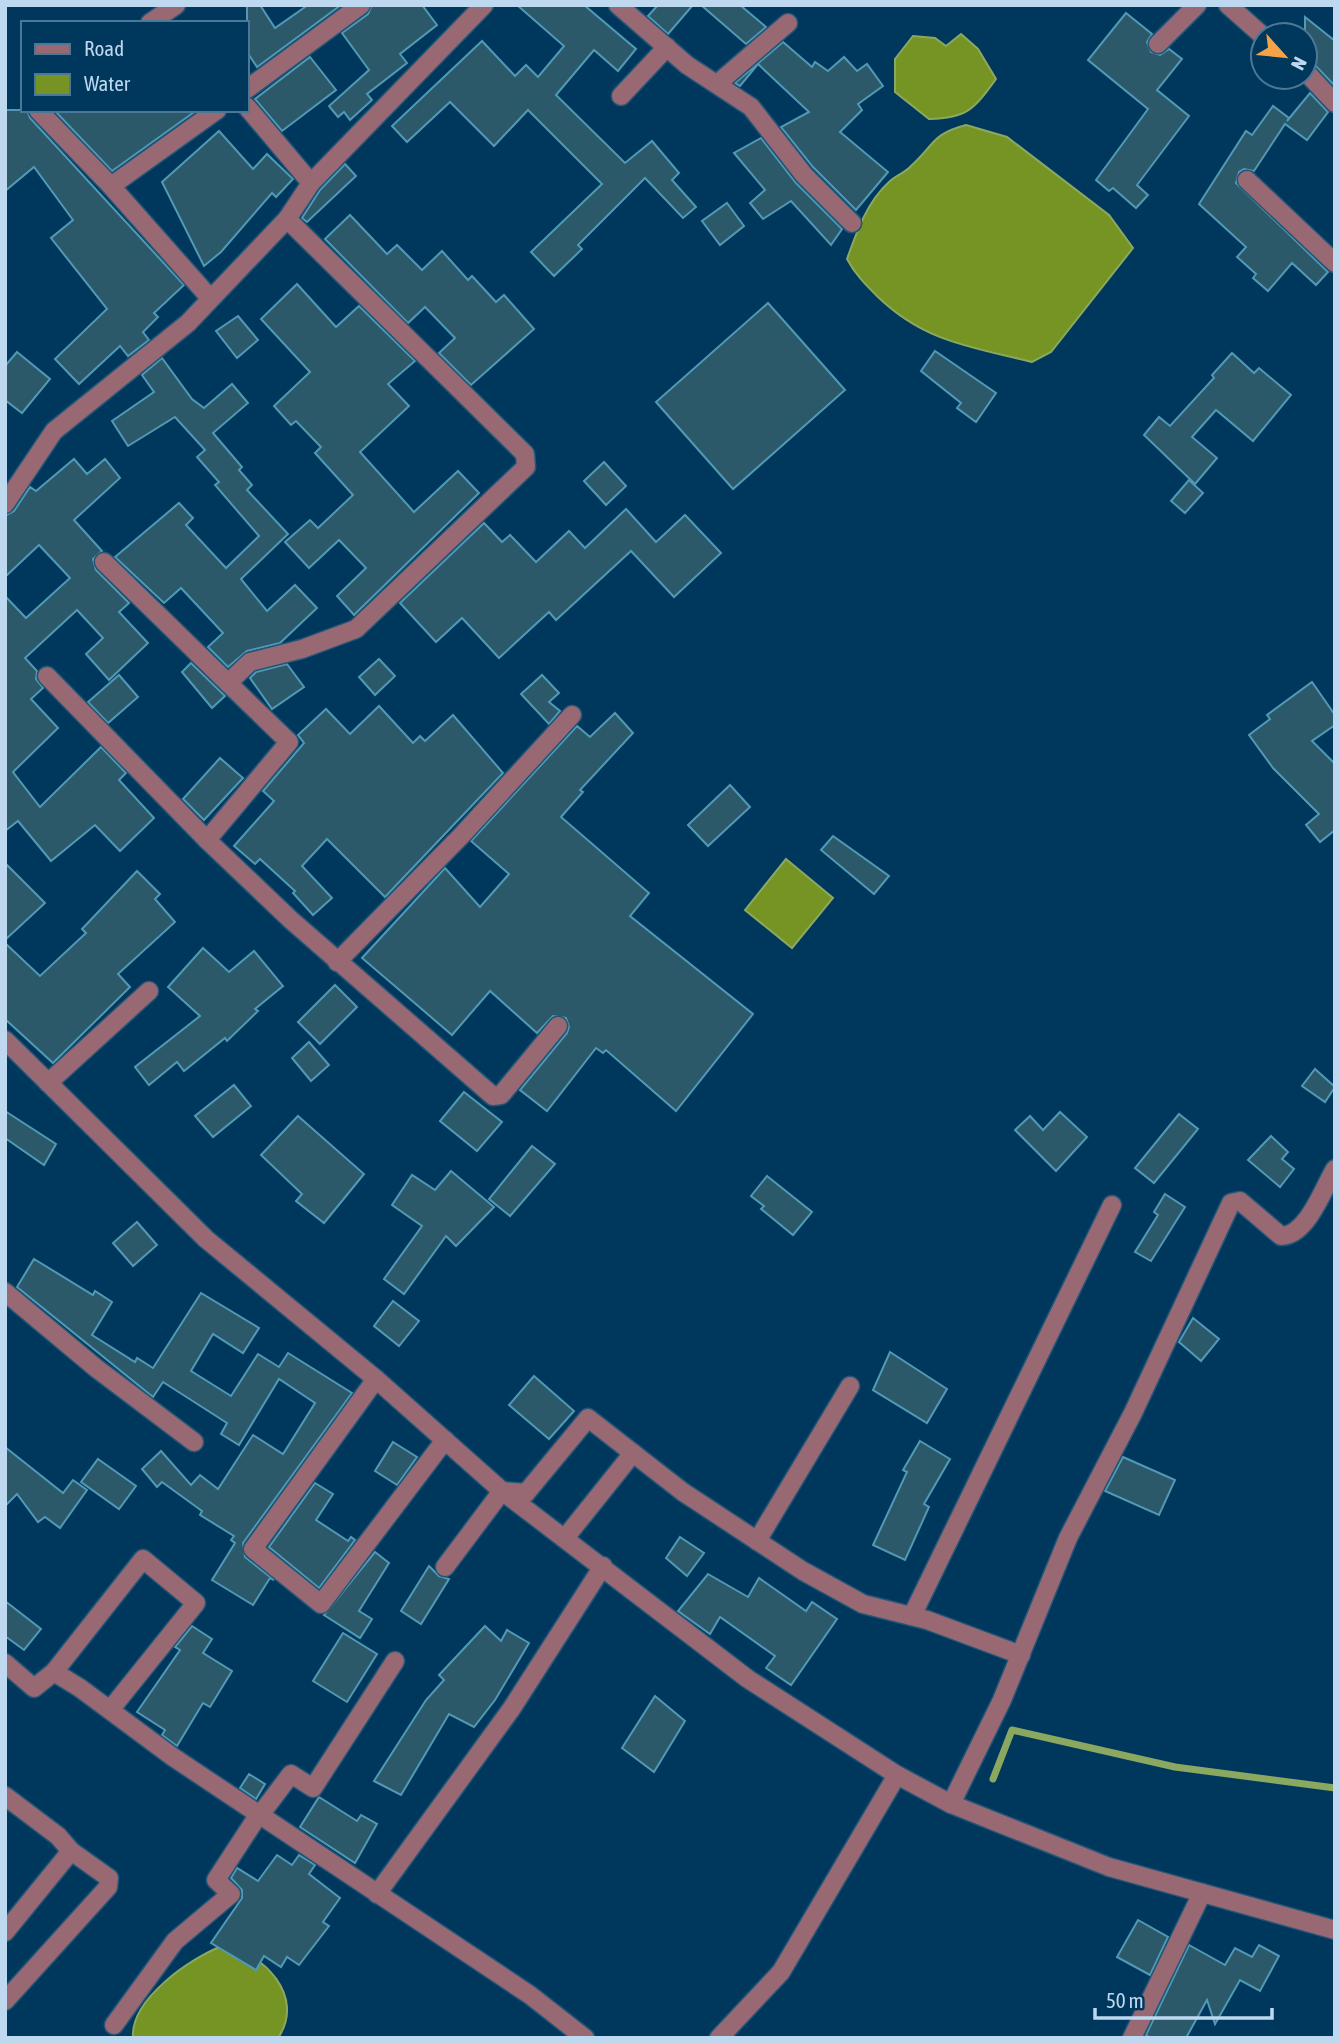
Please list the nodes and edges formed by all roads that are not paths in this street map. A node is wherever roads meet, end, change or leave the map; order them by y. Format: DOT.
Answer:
graph roads {
  1 [pos="362,5"];
  2 [pos="484,5"];
  3 [pos="618,5"];
  4 [pos="1197,5"];
  5 [pos="1227,5"];
  6 [pos="171,11"];
  7 [pos="154,21"];
  8 [pos="788,23"];
  9 [pos="1249,24"];
  10 [pos="1158,44"];
  11 [pos="667,47"];
  12 [pos="717,84"];
  13 [pos="1319,86"];
  14 [pos="248,88"];
  15 [pos="621,96"];
  16 [pos="1335,103"];
  17 [pos="248,108"];
  18 [pos="40,112"];
  19 [pos="214,112"];
  20 [pos="1247,180"];
  21 [pos="311,183"];
  22 [pos="111,186"];
  23 [pos="287,219"];
  24 [pos="852,223"];
  25 [pos="1335,263"];
  26 [pos="210,298"];
  27 [pos="5,504"];
  28 [pos="104,562"];
  29 [pos="47,676"];
  30 [pos="228,683"];
  31 [pos="572,715"];
  32 [pos="207,839"];
  33 [pos="337,962"];
  34 [pos="149,991"];
  35 [pos="558,1026"];
  36 [pos="5,1040"];
  37 [pos="48,1083"];
  38 [pos="1335,1169"];
  39 [pos="1112,1205"];
  40 [pos="5,1292"];
  41 [pos="376,1379"];
  42 [pos="850,1386"];
  43 [pos="445,1440"];
  44 [pos="194,1442"];
  45 [pos="633,1453"];
  46 [pos="502,1492"];
  47 [pos="565,1538"];
  48 [pos="757,1541"];
  49 [pos="603,1566"];
  50 [pos="445,1567"];
  51 [pos="912,1616"];
  52 [pos="1021,1655"];
  53 [pos="395,1661"];
  54 [pos="5,1663"];
  55 [pos="54,1671"];
  56 [pos="110,1710"];
  57 [pos="897,1775"];
  58 [pos="5,1797"];
  59 [pos="951,1804"];
  60 [pos="260,1815"];
  61 [pos="71,1851"];
  62 [pos="1202,1893"];
  63 [pos="377,1894"];
  64 [pos="1335,1930"];
  65 [pos="5,1932"];
  66 [pos="5,2001"];
  67 [pos="114,2025"];
  68 [pos="585,2038"];
  69 [pos="719,2038"];
  70 [pos="1132,2038"];
  1 -- 14 [label="street"];
  2 -- 21 [label="street"];
  3 -- 11 [label="street"];
  4 -- 10 [label="street"];
  5 -- 9 [label="street"];
  6 -- 7 [label="street"];
  8 -- 12 [label="street"];
  11 -- 12 [label="street"];
  11 -- 15 [label="street"];
  12 -- 24 [label="street"];
  13 -- 16 [label="street"];
  17 -- 21 [label="street"];
  18 -- 22 [label="street"];
  19 -- 22 [label="street"];
  20 -- 25 [label="street"];
  21 -- 23 [label="street"];
  22 -- 26 [label="street"];
  23 -- 26 [label="street"];
  23 -- 30 [label="street"];
  26 -- 27 [label="street"];
  28 -- 30 [label="street"];
  29 -- 32 [label="street"];
  30 -- 32 [label="street"];
  31 -- 33 [label="street"];
  32 -- 33 [label="street"];
  33 -- 35 [label="street"];
  34 -- 37 [label="street"];
  36 -- 37 [label="street"];
  37 -- 41 [label="street"];
  38 -- 52 [label="street"];
  39 -- 51 [label="street"];
  40 -- 44 [label="street"];
  41 -- 43 [label="street"];
  41 -- 43 [label="street"];
  42 -- 48 [label="street"];
  43 -- 46 [label="street"];
  45 -- 46 [label="street"];
  45 -- 47 [label="street"];
  45 -- 48 [label="street"];
  46 -- 47 [label="street"];
  46 -- 50 [label="street"];
  47 -- 49 [label="street"];
  48 -- 51 [label="street"];
  49 -- 57 [label="street"];
  49 -- 63 [label="street"];
  51 -- 52 [label="street"];
  52 -- 59 [label="street"];
  53 -- 60 [label="street"];
  54 -- 55 [label="street"];
  55 -- 56 [label="street"];
  55 -- 56 [label="street"];
  56 -- 60 [label="street"];
  57 -- 59 [label="street"];
  57 -- 69 [label="street"];
  58 -- 61 [label="street"];
  59 -- 62 [label="street"];
  60 -- 63 [label="street"];
  60 -- 67 [label="street"];
  61 -- 65 [label="street"];
  61 -- 66 [label="street"];
  62 -- 64 [label="street"];
  62 -- 70 [label="street"];
  63 -- 68 [label="street"];
}
